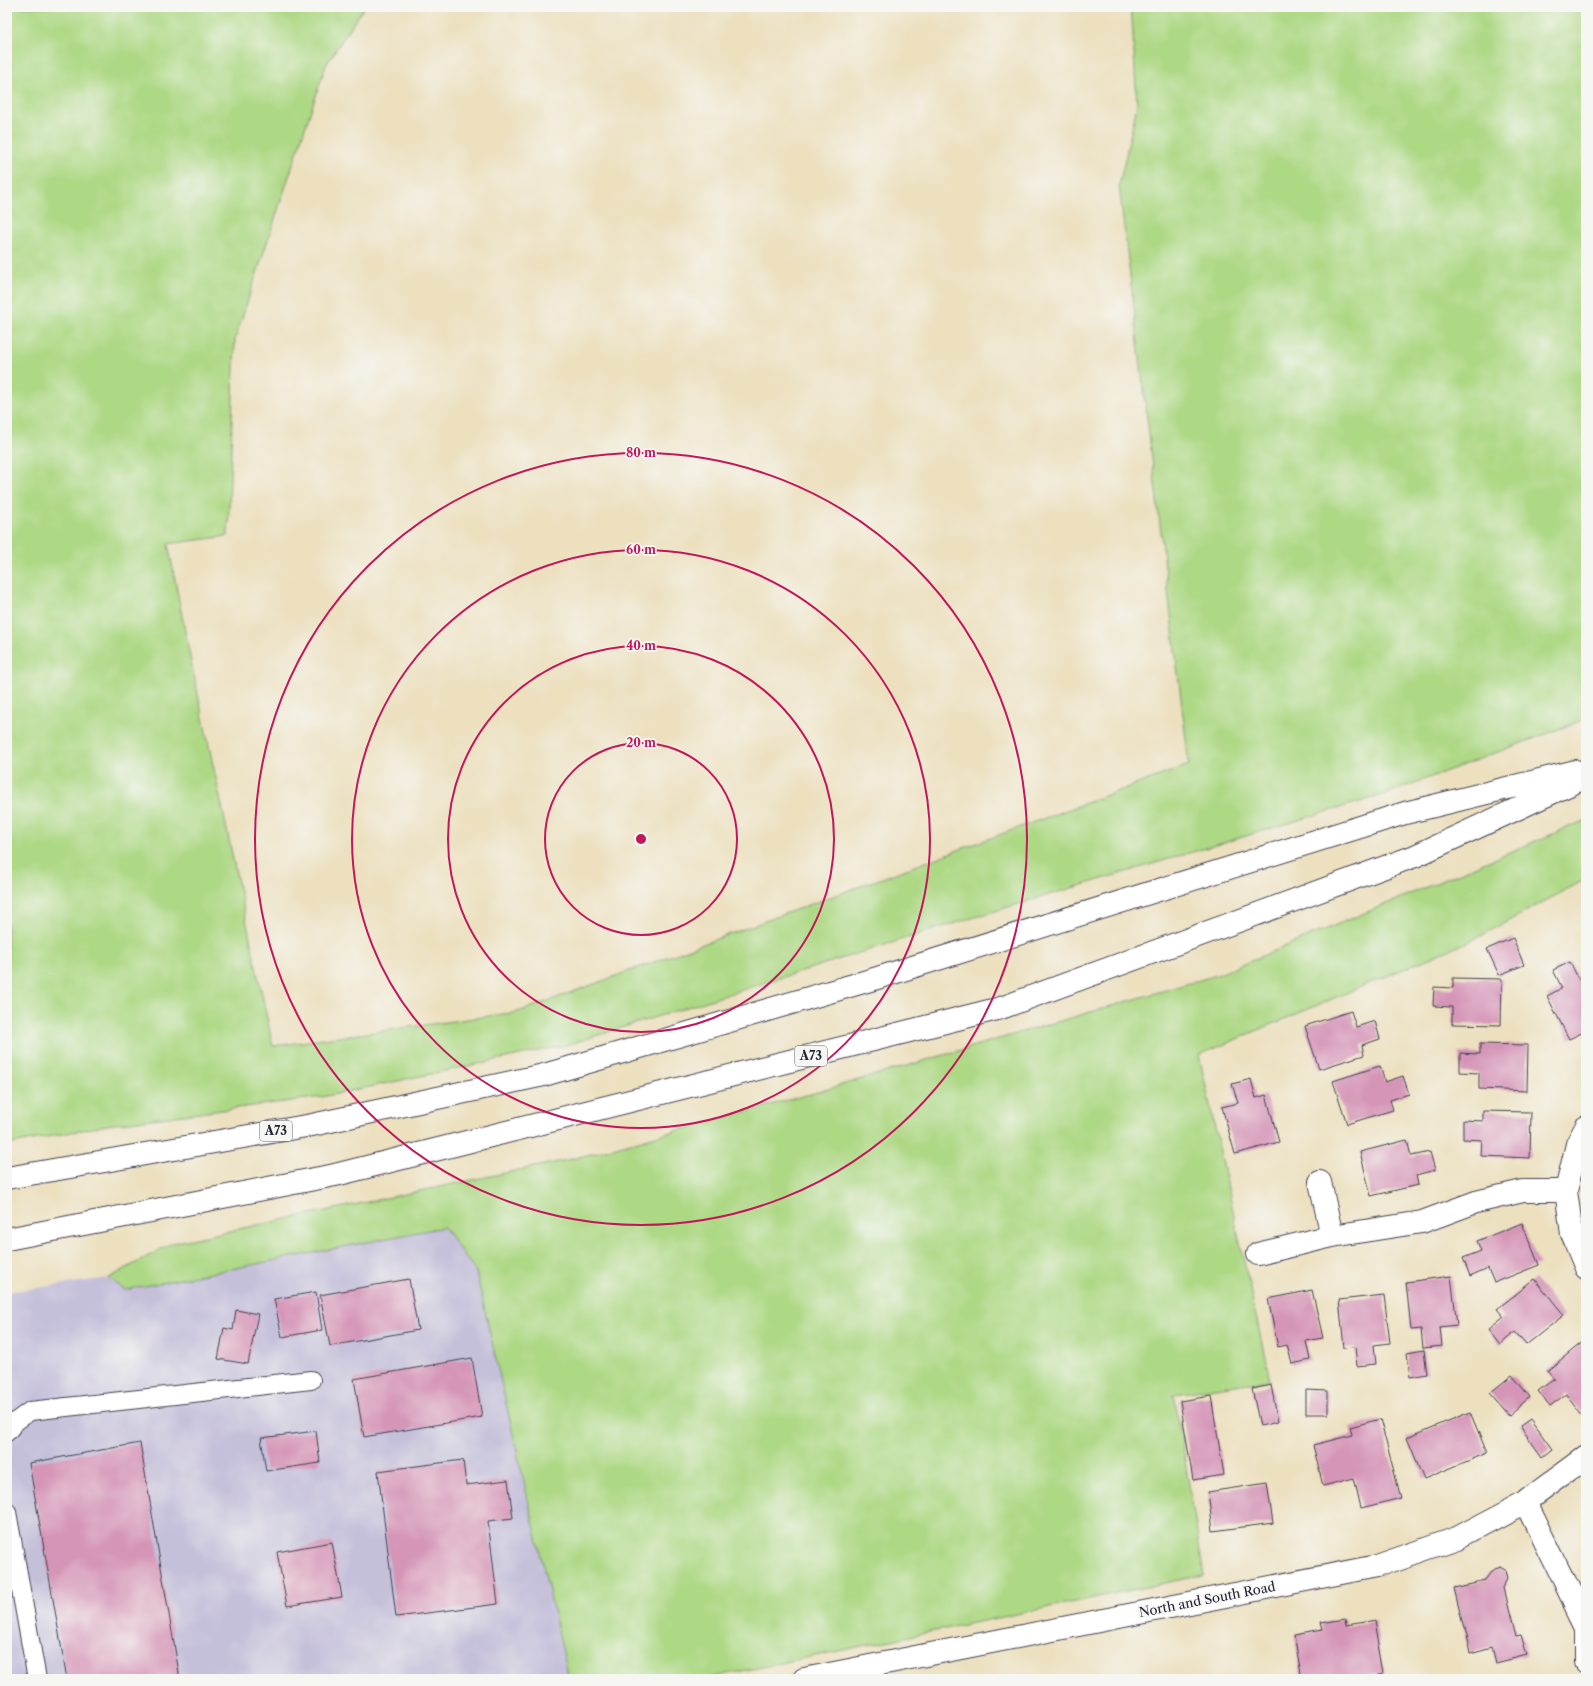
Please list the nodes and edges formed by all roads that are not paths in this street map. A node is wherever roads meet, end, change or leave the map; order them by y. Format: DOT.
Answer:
graph roads {
  1 [pos="1586,768"];
  2 [pos="1586,777"];
  3 [pos="1586,1127"];
  4 [pos="7,1178"];
  5 [pos="1320,1182"];
  6 [pos="1566,1192"];
  7 [pos="1332,1236"];
  8 [pos="7,1239"];
  9 [pos="1258,1254"];
  10 [pos="1586,1268"];
  11 [pos="311,1380"];
  12 [pos="7,1432"];
  13 [pos="1586,1457"];
  14 [pos="1525,1502"];
  15 [pos="7,1512"];
  16 [pos="1586,1662"];
  17 [pos="37,1679"];
  18 [pos="804,1679"];
  1 -- 4 [label="main road, A73"];
  2 -- 8 [label="main road, A73"];
  3 -- 6 [label="main road"];
  5 -- 7 [label="main road"];
  6 -- 7 [label="main road"];
  6 -- 10 [label="main road"];
  7 -- 9 [label="main road"];
  11 -- 12 [label="lane"];
  13 -- 14 [label="main road, North and South Road"];
  14 -- 16 [label="main road"];
  14 -- 18 [label="main road, North and South Road"];
  15 -- 17 [label="lane"];
}
